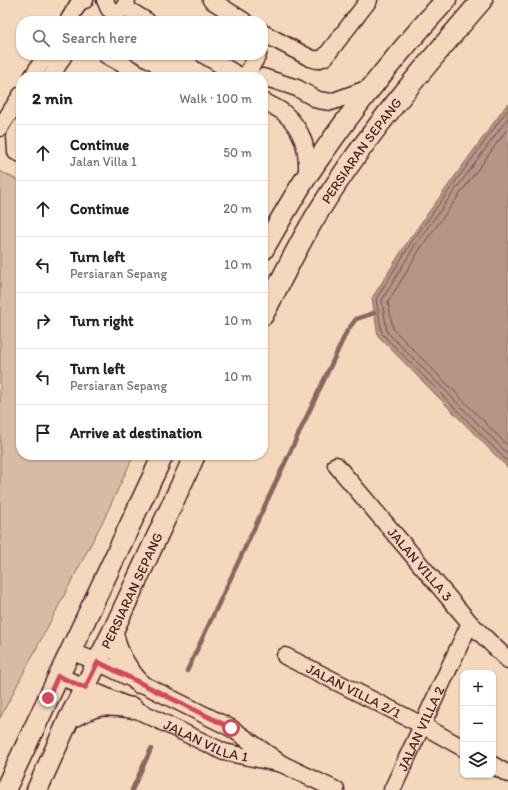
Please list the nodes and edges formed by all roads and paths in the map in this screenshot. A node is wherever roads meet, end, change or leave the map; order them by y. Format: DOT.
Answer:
graph roads {
  1 [pos="85,0"];
  2 [pos="105,0"];
  3 [pos="211,0"];
  4 [pos="369,0"];
  5 [pos="446,0"];
  6 [pos="482,0"];
  7 [pos="126,4"];
  8 [pos="71,16"];
  9 [pos="141,16"];
  10 [pos="236,16"];
  11 [pos="268,40"];
  12 [pos="43,60"];
  13 [pos="61,60"];
  14 [pos="115,60"];
  15 [pos="212,60"];
  16 [pos="255,60"];
  17 [pos="35,72"];
  18 [pos="54,72"];
  19 [pos="136,72"];
  20 [pos="233,72"];
  21 [pos="248,72"];
  22 [pos="268,79"];
  23 [pos="372,87"];
  24 [pos="16,103"];
  25 [pos="268,104"];
  26 [pos="0,128"];
  27 [pos="16,134"];
  28 [pos="16,152"];
  29 [pos="307,177"];
  30 [pos="268,242"];
  31 [pos="268,306"];
  32 [pos="161,460"];
  33 [pos="193,460"];
  34 [pos="336,465"];
  35 [pos="470,623"];
  36 [pos="113,631"];
  37 [pos="70,651"];
  38 [pos="285,656"];
  39 [pos="508,660"];
  40 [pos="98,662"];
  41 [pos="58,676"];
  42 [pos="140,683"];
  43 [pos="85,688"];
  44 [pos="134,708"];
  45 [pos="69,719"];
  46 [pos="422,725"];
  47 [pos="460,746"];
  48 [pos="282,764"];
  49 [pos="496,767"];
  50 [pos="508,774"];
  51 [pos="5,790"];
  52 [pos="37,790"];
  53 [pos="336,790"];
  54 [pos="392,790"];
  1 -- 8 [label="street"];
  2 -- 7 [label="street"];
  3 -- 10 [label="street"];
  4 -- 11 [label="street"];
  5 -- 23 [label="street, PERSIARAN SEPANG"];
  6 -- 31 [label="street, PERSIARAN SEPANG"];
  7 -- 9 [label="street"];
  12 -- 17 [label="street"];
  13 -- 18 [label="street"];
  14 -- 19 [label="street"];
  15 -- 20 [label="street"];
  16 -- 21 [label="street"];
  22 -- 23 [label="street"];
  23 -- 29 [label="street, PERSIARAN SEPANG"];
  24 -- 26 [label="street"];
  25 -- 29 [label="street"];
  27 -- 28 [label="street"];
  29 -- 30 [label="street, PERSIARAN SEPANG"];
  32 -- 37 [label="street"];
  33 -- 36 [label="street, PERSIARAN SEPANG"];
  34 -- 35 [label="street, JALAN VILLA 3"];
  35 -- 39 [label="street, JALAN VILLA 3"];
  35 -- 46 [label="street, JALAN VILLA 2"];
  36 -- 40 [label="street, PERSIARAN SEPANG"];
  36 -- 42 [label="street"];
  37 -- 40 [label="street, JALAN VILLA 1"];
  37 -- 41 [label="street"];
  38 -- 46 [label="street, JALAN VILLA 2/1"];
  40 -- 42 [label="street, JALAN VILLA 1"];
  40 -- 43 [label="street, PERSIARAN SEPANG"];
  41 -- 43 [label="street, JALAN VILLA 1"];
  41 -- 51 [label="street"];
  42 -- 48 [label="street, JALAN VILLA 1"];
  43 -- 44 [label="street, JALAN VILLA 1"];
  43 -- 45 [label="street, PERSIARAN SEPANG"];
  44 -- 45 [label="street"];
  44 -- 48 [label="street, JALAN VILLA 1"];
  45 -- 52 [label="street, PERSIARAN SEPANG"];
  46 -- 47 [label="street, JALAN VILLA 2/1"];
  46 -- 54 [label="street, JALAN VILLA 2"];
  48 -- 53 [label="street, JALAN VILLA 1"];
  49 -- 50 [label="street"];
}
